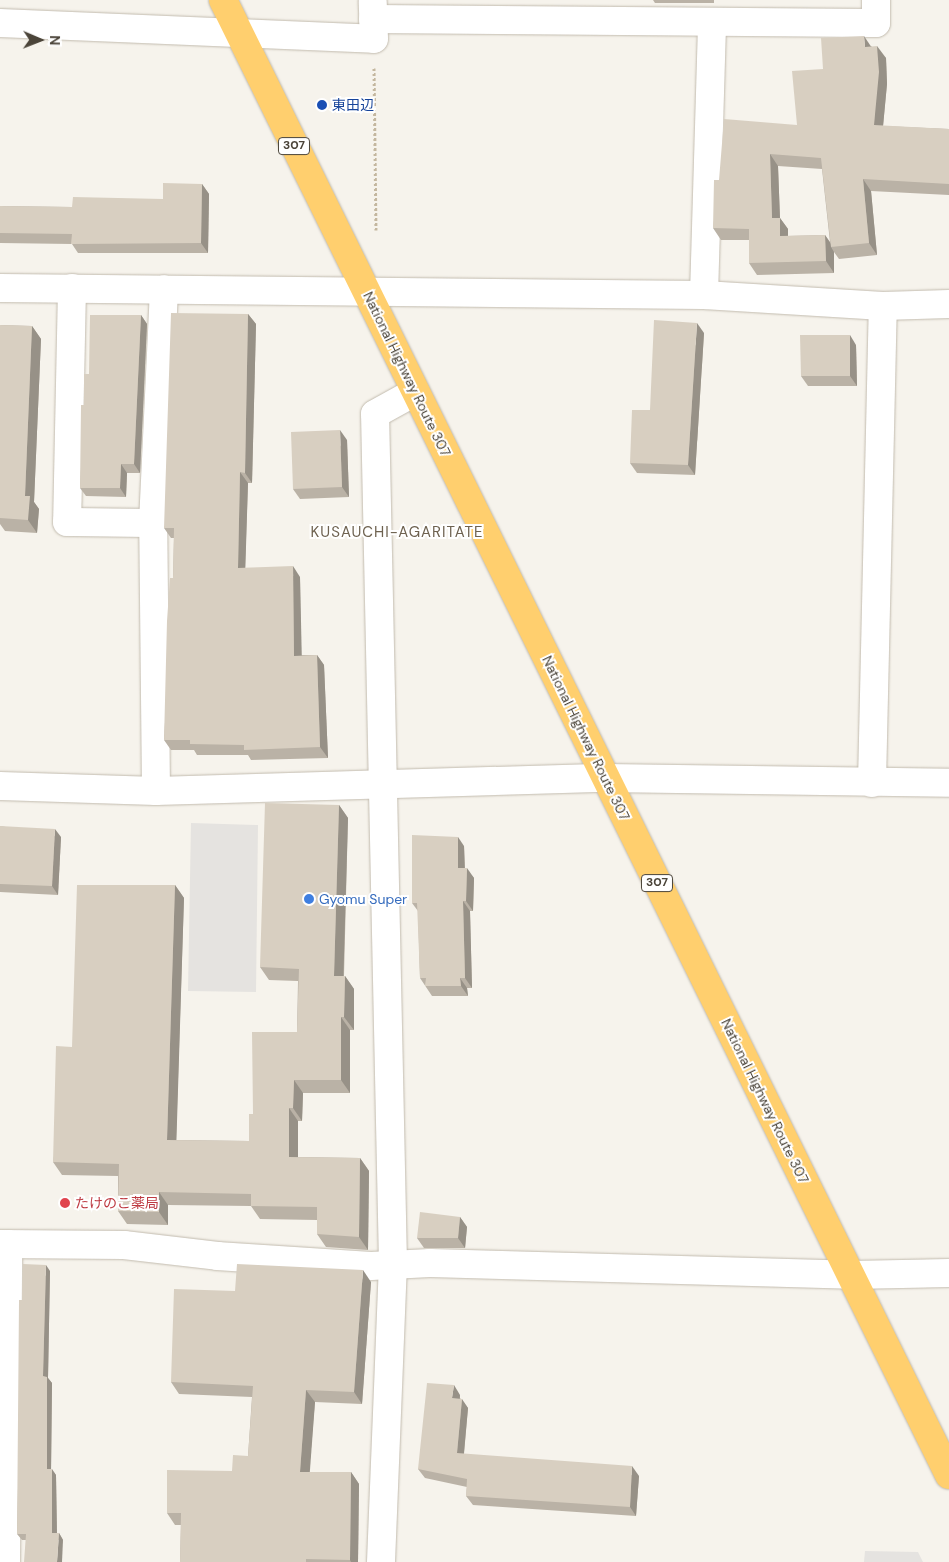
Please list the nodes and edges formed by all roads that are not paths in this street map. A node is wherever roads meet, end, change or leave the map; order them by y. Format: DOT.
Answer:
graph roads {
  1 [pos="222,0"];
  2 [pos="876,0"];
  3 [pos="373,19"];
  4 [pos="712,22"];
  5 [pos="0,24"];
  6 [pos="239,33"];
  7 [pos="0,288"];
  8 [pos="72,288"];
  9 [pos="164,289"];
  10 [pos="366,291"];
  11 [pos="704,295"];
  12 [pos="949,304"];
  13 [pos="883,306"];
  14 [pos="415,392"];
  15 [pos="153,522"];
  16 [pos="605,778"];
  17 [pos="872,783"];
  18 [pos="949,783"];
  19 [pos="381,785"];
  20 [pos="0,786"];
  21 [pos="156,791"];
  22 [pos="4,1244"];
  23 [pos="393,1264"];
  24 [pos="949,1273"];
  25 [pos="850,1275"];
  26 [pos="949,1475"];
  27 [pos="0,1561"];
  28 [pos="381,1562"];
  1 -- 6 [label="highway, National Highway Route 307 / 307"];
  2 -- 4 [label="street"];
  3 -- 4 [label="street"];
  3 -- 6 [label="street"];
  4 -- 11 [label="street"];
  5 -- 6 [label="street"];
  6 -- 10 [label="highway, National Highway Route 307 / 307"];
  7 -- 8 [label="street"];
  8 -- 9 [label="street"];
  8 -- 15 [label="street"];
  9 -- 10 [label="street"];
  9 -- 15 [label="street"];
  10 -- 11 [label="street"];
  10 -- 14 [label="highway, National Highway Route 307 / 307"];
  11 -- 13 [label="street"];
  12 -- 13 [label="street"];
  13 -- 17 [label="street"];
  14 -- 16 [label="highway, National Highway Route 307 / 307"];
  14 -- 19 [label="street"];
  15 -- 21 [label="street"];
  16 -- 17 [label="street"];
  16 -- 19 [label="street"];
  16 -- 25 [label="highway, National Highway Route 307 / 307"];
  17 -- 18 [label="street"];
  19 -- 21 [label="street"];
  19 -- 23 [label="street"];
  20 -- 21 [label="street"];
  22 -- 23 [label="street"];
  22 -- 27 [label="street"];
  23 -- 25 [label="street"];
  23 -- 28 [label="street"];
  24 -- 25 [label="street"];
  25 -- 26 [label="highway, National Highway Route 307 / 307"];
}
